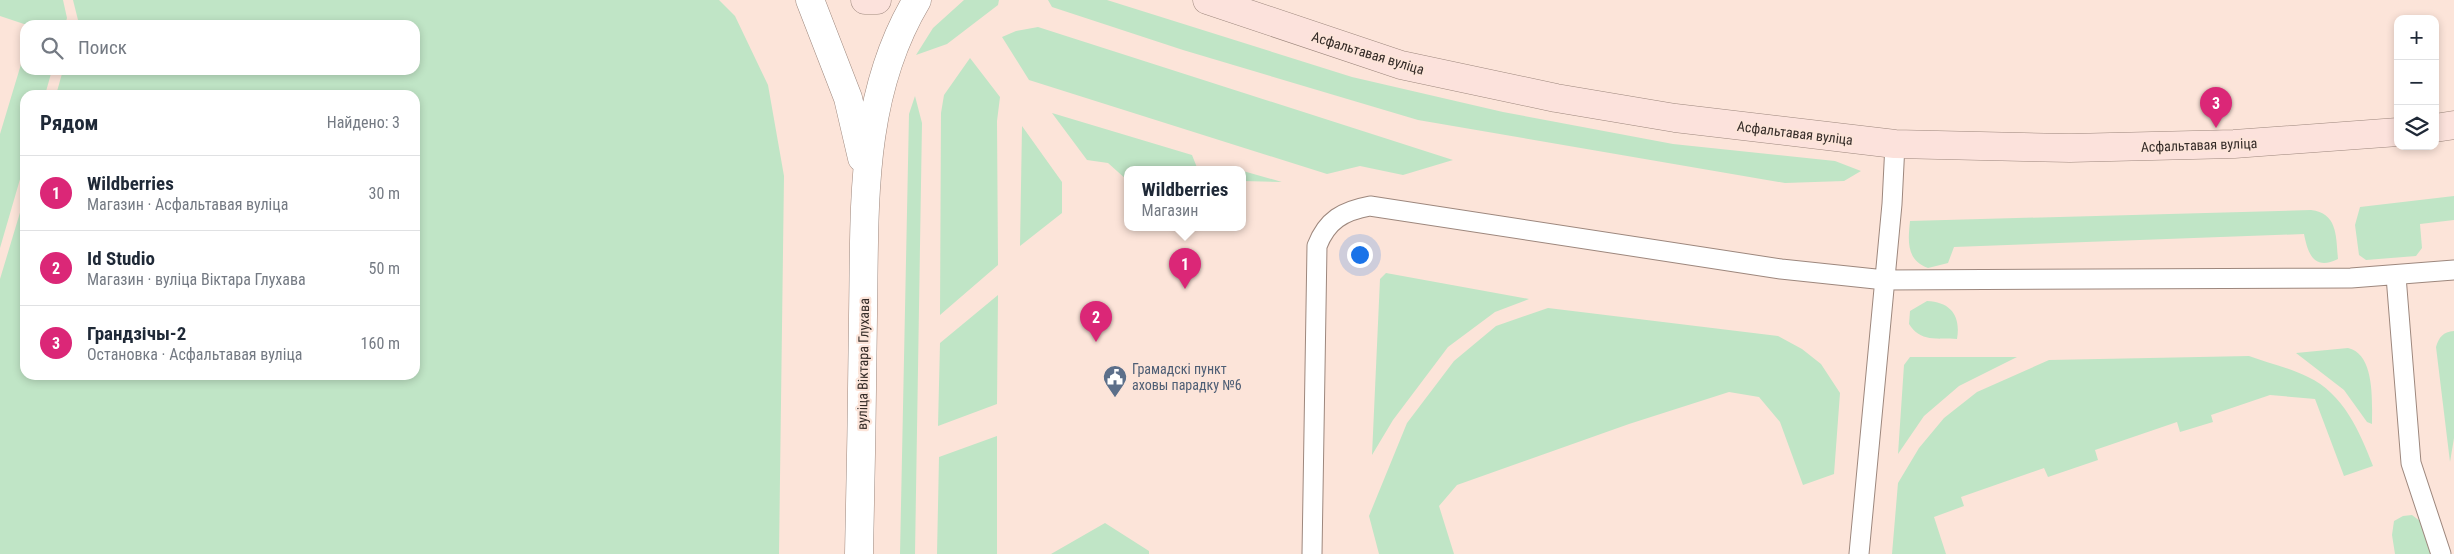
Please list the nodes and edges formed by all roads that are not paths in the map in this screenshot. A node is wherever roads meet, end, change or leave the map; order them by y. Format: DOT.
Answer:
graph roads {
  1 [pos="810,0"];
  2 [pos="865,0"];
  3 [pos="877,0"];
  4 [pos="917,0"];
  5 [pos="1207,0"];
  6 [pos="2454,126"];
  7 [pos="2439,128"];
  8 [pos="2394,132"];
  9 [pos="1895,144"];
  10 [pos="866,174"];
  11 [pos="2454,270"];
  12 [pos="2396,276"];
  13 [pos="1884,280"];
  14 [pos="860,554"];
  15 [pos="1312,554"];
  16 [pos="1859,554"];
  17 [pos="2442,554"];
  1 -- 10 [label="street, вуліца Віктара Глухава"];
  2 -- 3 [label="street"];
  4 -- 10 [label="street, вуліца Віктара Глухава"];
  5 -- 9 [label="street, Асфальтавая вуліца"];
  6 -- 7 [label="street"];
  8 -- 9 [label="street, Асфальтавая вуліца"];
  9 -- 13 [label="lane"];
  10 -- 14 [label="street, вуліца Віктара Глухава"];
  11 -- 12 [label="lane"];
  12 -- 13 [label="lane"];
  12 -- 17 [label="lane"];
  13 -- 15 [label="lane"];
  13 -- 16 [label="lane"];
}
